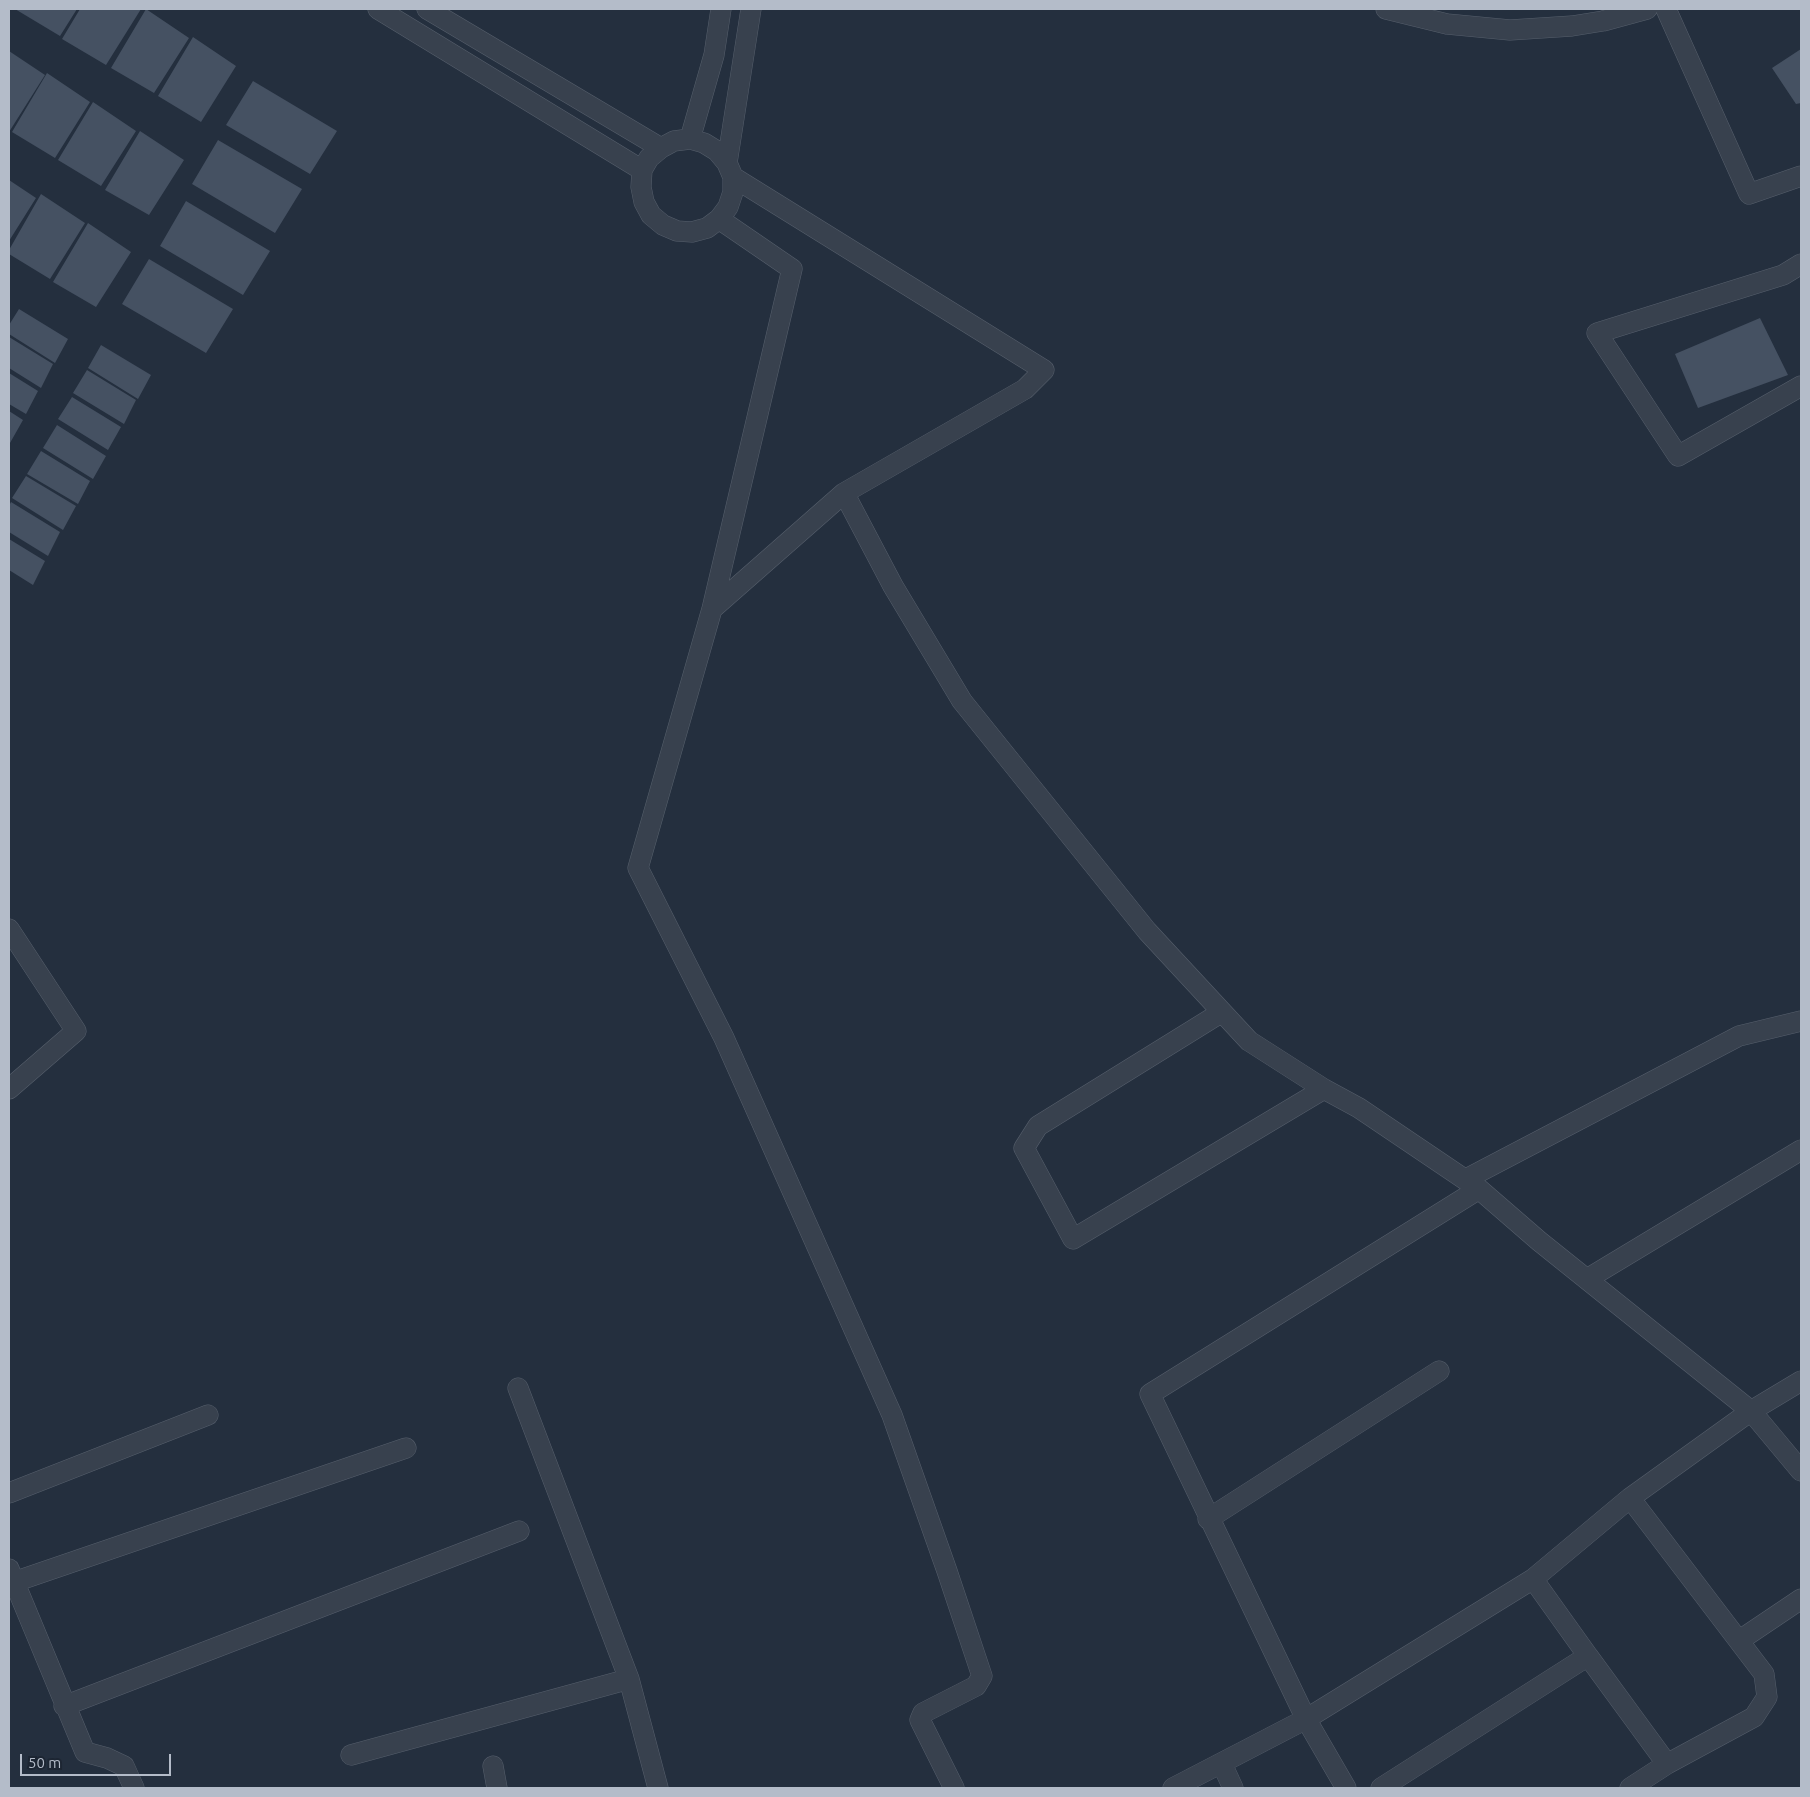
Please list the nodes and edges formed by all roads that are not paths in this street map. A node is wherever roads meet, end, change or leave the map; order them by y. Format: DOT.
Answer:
graph roads {
  1 [pos="378,9"];
  2 [pos="427,9"];
  3 [pos="721,9"];
  4 [pos="751,9"];
  5 [pos="1386,9"];
  6 [pos="1647,9"];
  7 [pos="1666,9"];
  8 [pos="690,140"];
  9 [pos="660,148"];
  10 [pos="642,170"];
  11 [pos="730,170"];
  12 [pos="1801,176"];
  13 [pos="720,219"];
  14 [pos="1801,264"];
  15 [pos="1801,386"];
  16 [pos="844,494"];
  17 [pos="712,609"];
  18 [pos="9,929"];
  19 [pos="1222,1012"];
  20 [pos="1801,1020"];
  21 [pos="9,1089"];
  22 [pos="1324,1089"];
  23 [pos="1801,1150"];
  24 [pos="1472,1184"];
  25 [pos="1587,1279"];
  26 [pos="1439,1371"];
  27 [pos="1801,1381"];
  28 [pos="518,1388"];
  29 [pos="1751,1411"];
  30 [pos="208,1415"];
  31 [pos="406,1448"];
  32 [pos="1801,1471"];
  33 [pos="9,1493"];
  34 [pos="1630,1498"];
  35 [pos="1208,1519"];
  36 [pos="518,1531"];
  37 [pos="11,1576"];
  38 [pos="1533,1579"];
  39 [pos="1801,1599"];
  40 [pos="1740,1640"];
  41 [pos="1588,1656"];
  42 [pos="629,1679"];
  43 [pos="64,1706"];
  44 [pos="1306,1719"];
  45 [pos="351,1755"];
  46 [pos="1222,1764"];
  47 [pos="1668,1764"];
  48 [pos="493,1766"];
  49 [pos="134,1788"];
  50 [pos="497,1788"];
  51 [pos="658,1788"];
  52 [pos="954,1788"];
  53 [pos="1173,1788"];
  54 [pos="1233,1788"];
  55 [pos="1346,1788"];
  56 [pos="1381,1788"];
  57 [pos="1630,1788"];
  1 -- 10 [label="street"];
  2 -- 9 [label="street"];
  3 -- 8 [label="street"];
  4 -- 11 [label="street"];
  5 -- 6 [label="street"];
  7 -- 12 [label="street"];
  8 -- 9 [label="street"];
  8 -- 11 [label="street"];
  9 -- 10 [label="street"];
  10 -- 13 [label="street"];
  11 -- 13 [label="street"];
  11 -- 16 [label="street"];
  13 -- 17 [label="street"];
  14 -- 15 [label="street"];
  16 -- 17 [label="street"];
  16 -- 19 [label="street"];
  17 -- 52 [label="street"];
  18 -- 21 [label="street"];
  19 -- 22 [label="street"];
  19 -- 22 [label="street"];
  20 -- 24 [label="street"];
  22 -- 24 [label="street"];
  23 -- 25 [label="street"];
  24 -- 25 [label="street"];
  24 -- 35 [label="street"];
  25 -- 29 [label="street"];
  26 -- 35 [label="street"];
  27 -- 29 [label="street"];
  28 -- 42 [label="street"];
  29 -- 32 [label="street"];
  29 -- 34 [label="street"];
  30 -- 33 [label="street"];
  31 -- 37 [label="street"];
  34 -- 38 [label="street"];
  34 -- 40 [label="street"];
  35 -- 44 [label="street"];
  36 -- 43 [label="street"];
  37 -- 43 [label="street"];
  38 -- 41 [label="street"];
  38 -- 44 [label="street"];
  39 -- 40 [label="street"];
  40 -- 47 [label="street"];
  41 -- 47 [label="street"];
  41 -- 56 [label="street"];
  42 -- 45 [label="street"];
  42 -- 51 [label="street"];
  43 -- 49 [label="street"];
  44 -- 46 [label="street"];
  44 -- 55 [label="street"];
  46 -- 53 [label="street"];
  46 -- 54 [label="street"];
  47 -- 57 [label="street"];
  48 -- 50 [label="street"];
}
